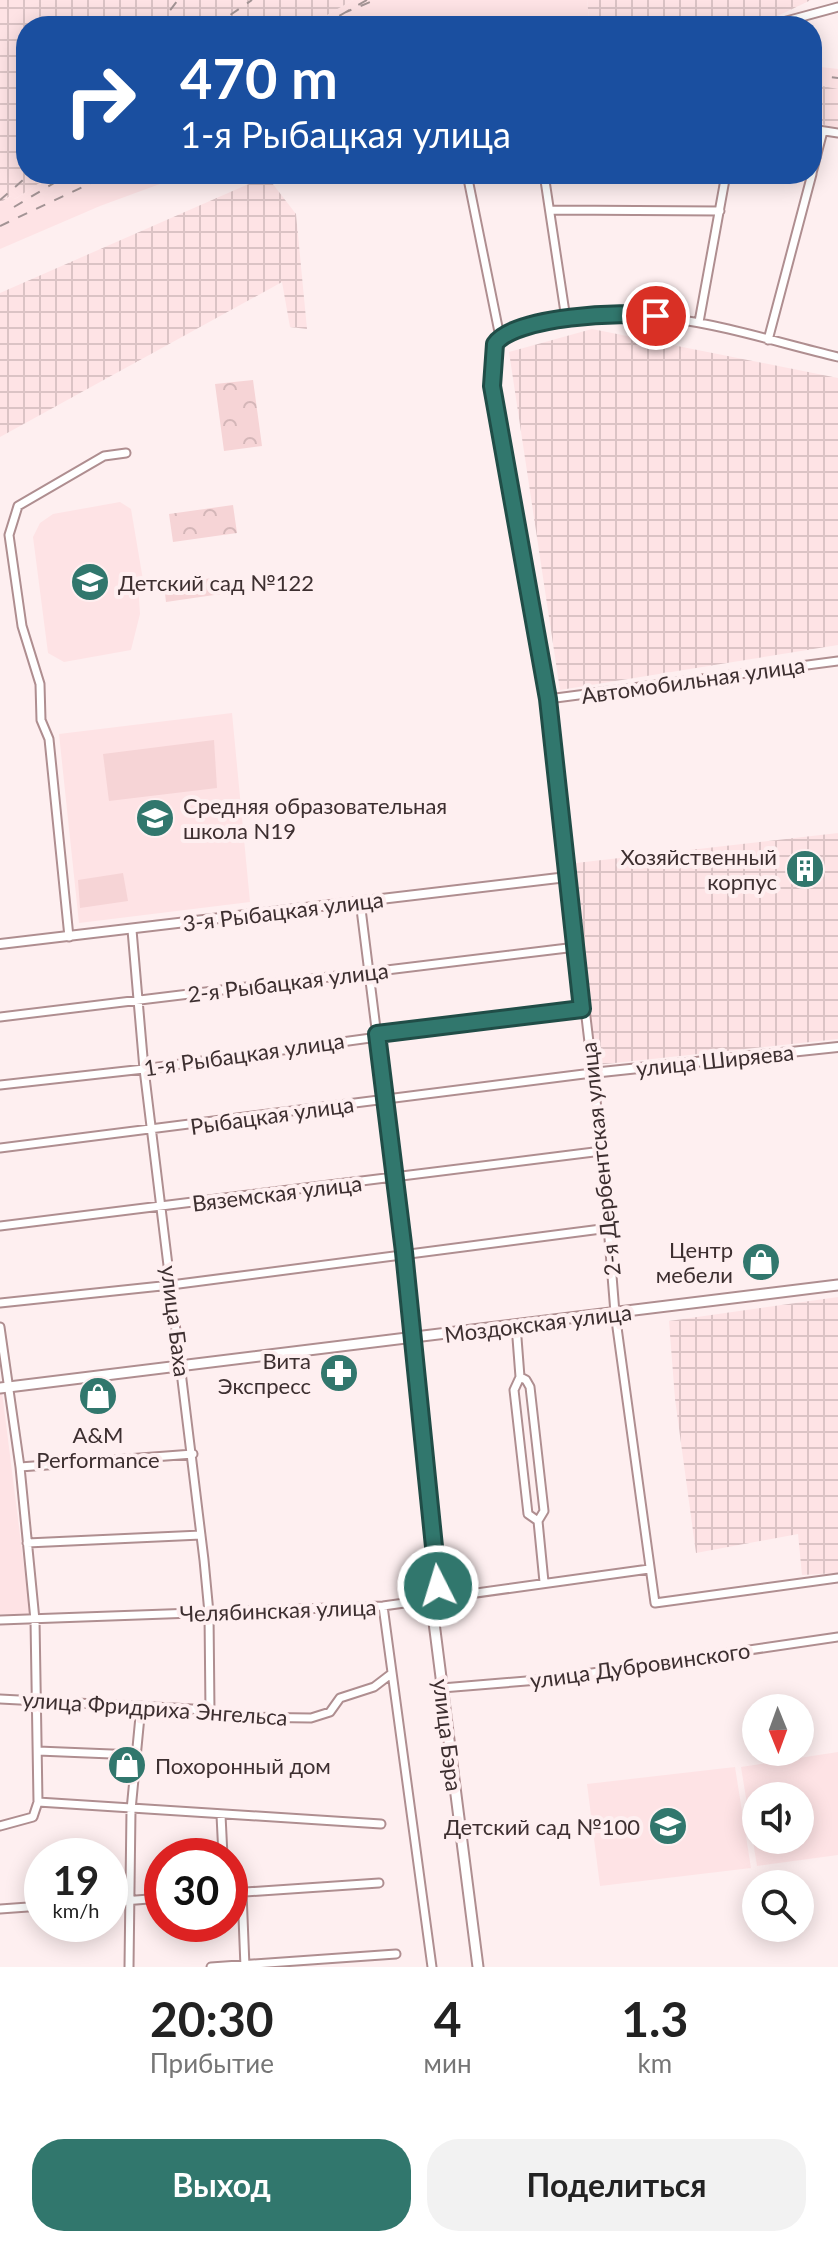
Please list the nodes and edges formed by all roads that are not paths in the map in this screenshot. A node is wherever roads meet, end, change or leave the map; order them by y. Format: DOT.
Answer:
graph roads {
  1 [pos="838,7"];
  2 [pos="805,16"];
  3 [pos="823,131"];
  4 [pos="838,133"];
  5 [pos="822,135"];
  6 [pos="469,184"];
  7 [pos="546,184"];
  8 [pos="724,184"];
  9 [pos="809,184"];
  10 [pos="552,210"];
  11 [pos="720,211"];
  12 [pos="566,319"];
  13 [pos="699,322"];
  14 [pos="500,337"];
  15 [pos="768,340"];
  16 [pos="838,357"];
  17 [pos="126,453"];
  18 [pos="838,661"];
  19 [pos="548,699"];
  20 [pos="567,877"];
  21 [pos="360,901"];
  22 [pos="132,930"];
  23 [pos="69,937"];
  24 [pos="0,944"];
  25 [pos="576,947"];
  26 [pos="370,971"];
  27 [pos="137,1001"];
  28 [pos="582,1009"];
  29 [pos="0,1017"];
  30 [pos="377,1034"];
  31 [pos="838,1047"];
  32 [pos="144,1069"];
  33 [pos="592,1073"];
  34 [pos="0,1085"];
  35 [pos="385,1100"];
  36 [pos="154,1131"];
  37 [pos="0,1148"];
  38 [pos="602,1151"];
  39 [pos="395,1178"];
  40 [pos="161,1207"];
  41 [pos="0,1226"];
  42 [pos="609,1228"];
  43 [pos="404,1252"];
  44 [pos="171,1285"];
  45 [pos="838,1285"];
  46 [pos="0,1303"];
  47 [pos="615,1313"];
  48 [pos="516,1325"];
  49 [pos="0,1327"];
  50 [pos="412,1338"];
  51 [pos="182,1366"];
  52 [pos="520,1377"];
  53 [pos="4,1387"];
  54 [pos="193,1454"];
  55 [pos="20,1467"];
  56 [pos="538,1521"];
  57 [pos="201,1535"];
  58 [pos="27,1543"];
  59 [pos="649,1569"];
  60 [pos="838,1578"];
  61 [pos="544,1582"];
  62 [pos="431,1599"];
  63 [pos="383,1606"];
  64 [pos="209,1613"];
  65 [pos="0,1620"];
  66 [pos="35,1620"];
  67 [pos="838,1637"];
  68 [pos="391,1674"];
  69 [pos="442,1688"];
  70 [pos="0,1699"];
  71 [pos="38,1699"];
  72 [pos="141,1706"];
  73 [pos="210,1712"];
  74 [pos="38,1751"];
  75 [pos="136,1755"];
  76 [pos="38,1802"];
  77 [pos="131,1810"];
  78 [pos="221,1815"];
  79 [pos="381,1824"];
  80 [pos="0,1826"];
  81 [pos="222,1838"];
  82 [pos="128,1878"];
  83 [pos="379,1883"];
  84 [pos="248,1892"];
  85 [pos="24,1907"];
  86 [pos="0,1909"];
  87 [pos="128,1934"];
  88 [pos="244,1942"];
  89 [pos="396,1954"];
  90 [pos="245,1966"];
  91 [pos="129,1967"];
  92 [pos="211,1967"];
  93 [pos="432,1967"];
  94 [pos="478,1967"];
  1 -- 2 [label="street"];
  3 -- 4 [label="street"];
  3 -- 5 [label="street"];
  6 -- 14 [label="street"];
  7 -- 10 [label="street"];
  8 -- 11 [label="street"];
  9 -- 15 [label="street"];
  10 -- 11 [label="street"];
  10 -- 12 [label="street"];
  11 -- 13 [label="street"];
  12 -- 13 [label="street"];
  12 -- 14 [label="street"];
  13 -- 15 [label="street"];
  14 -- 19 [label="street, 2-я Дербентская улица"];
  15 -- 16 [label="street"];
  17 -- 23 [label="street"];
  18 -- 19 [label="street, Автомобильная улица"];
  19 -- 20 [label="street, 2-я Дербентская улица"];
  20 -- 21 [label="street, 3-я Рыбацкая улица"];
  20 -- 25 [label="street, 2-я Дербентская улица"];
  21 -- 22 [label="street, 3-я Рыбацкая улица"];
  21 -- 26 [label="street"];
  22 -- 23 [label="street, 3-я Рыбацкая улица"];
  22 -- 27 [label="street, улица Баха"];
  23 -- 24 [label="street, 3-я Рыбацкая улица"];
  25 -- 26 [label="street, 2-я Рыбацкая улица"];
  25 -- 28 [label="street, 2-я Дербентская улица"];
  26 -- 27 [label="street, 2-я Рыбацкая улица"];
  26 -- 30 [label="street"];
  27 -- 29 [label="street, 2-я Рыбацкая улица"];
  27 -- 32 [label="street, улица Баха"];
  28 -- 30 [label="street, 1-я Рыбацкая улица"];
  28 -- 33 [label="street, 2-я Дербентская улица"];
  30 -- 32 [label="street, 1-я Рыбацкая улица"];
  30 -- 35 [label="street"];
  31 -- 33 [label="street, улица Ширяева"];
  32 -- 34 [label="street, 1-я Рыбацкая улица"];
  32 -- 36 [label="street, улица Баха"];
  33 -- 35 [label="street, Рыбацкая улица"];
  33 -- 38 [label="street, 2-я Дербентская улица"];
  35 -- 36 [label="street, Рыбацкая улица"];
  35 -- 39 [label="street"];
  36 -- 37 [label="street, Рыбацкая улица"];
  36 -- 40 [label="street, улица Баха"];
  38 -- 39 [label="street, Вяземская улица"];
  38 -- 42 [label="street, 2-я Дербентская улица"];
  39 -- 40 [label="street, Вяземская улица"];
  39 -- 43 [label="street"];
  40 -- 41 [label="street, Вяземская улица"];
  40 -- 44 [label="street, улица Баха"];
  42 -- 43 [label="street"];
  42 -- 47 [label="street, 2-я Дербентская улица"];
  43 -- 44 [label="street"];
  43 -- 50 [label="street"];
  44 -- 46 [label="street"];
  44 -- 51 [label="street, улица Баха"];
  45 -- 47 [label="main road, Моздокская улица"];
  47 -- 48 [label="main road, Моздокская улица"];
  47 -- 59 [label="street, 2-я Дербентская улица"];
  48 -- 50 [label="main road, Моздокская улица"];
  48 -- 52 [label="street"];
  49 -- 53 [label="street"];
  50 -- 51 [label="main road, Моздокская улица"];
  50 -- 62 [label="street"];
  51 -- 53 [label="main road, Моздокская улица"];
  51 -- 54 [label="street, улица Баха"];
  52 -- 56 [label="street"];
  52 -- 56 [label="street"];
  53 -- 55 [label="street"];
  54 -- 55 [label="street"];
  54 -- 57 [label="street, улица Баха"];
  55 -- 58 [label="street"];
  56 -- 61 [label="street"];
  57 -- 58 [label="street"];
  57 -- 64 [label="street, улица Баха"];
  58 -- 66 [label="street"];
  59 -- 60 [label="street, 2-я Дербентская улица"];
  59 -- 61 [label="street, Челябинская улица"];
  61 -- 62 [label="street, Челябинская улица"];
  62 -- 63 [label="street, Челябинская улица"];
  62 -- 69 [label="main road, улица Бэра"];
  63 -- 64 [label="street, Челябинская улица"];
  63 -- 68 [label="street"];
  64 -- 66 [label="street, Челябинская улица"];
  64 -- 73 [label="street, улица Баха"];
  65 -- 66 [label="street, Челябинская улица"];
  66 -- 71 [label="street"];
  67 -- 69 [label="street, улица Дубровинского"];
  68 -- 73 [label="street, улица Фридриха Энгельса"];
  68 -- 93 [label="street"];
  69 -- 94 [label="main road, улица Бэра"];
  70 -- 71 [label="street, улица Фридриха Энгельса"];
  71 -- 72 [label="street, улица Фридриха Энгельса"];
  71 -- 74 [label="street"];
  72 -- 73 [label="street, улица Фридриха Энгельса"];
  72 -- 75 [label="street"];
  74 -- 75 [label="street"];
  74 -- 76 [label="street"];
  75 -- 77 [label="street"];
  76 -- 77 [label="street"];
  76 -- 80 [label="street"];
  77 -- 78 [label="street"];
  77 -- 82 [label="street"];
  78 -- 79 [label="street"];
  78 -- 81 [label="street"];
  83 -- 84 [label="street"];
  85 -- 86 [label="street"];
  87 -- 91 [label="street"];
  88 -- 90 [label="street"];
  89 -- 90 [label="street"];
  90 -- 92 [label="street"];
}
